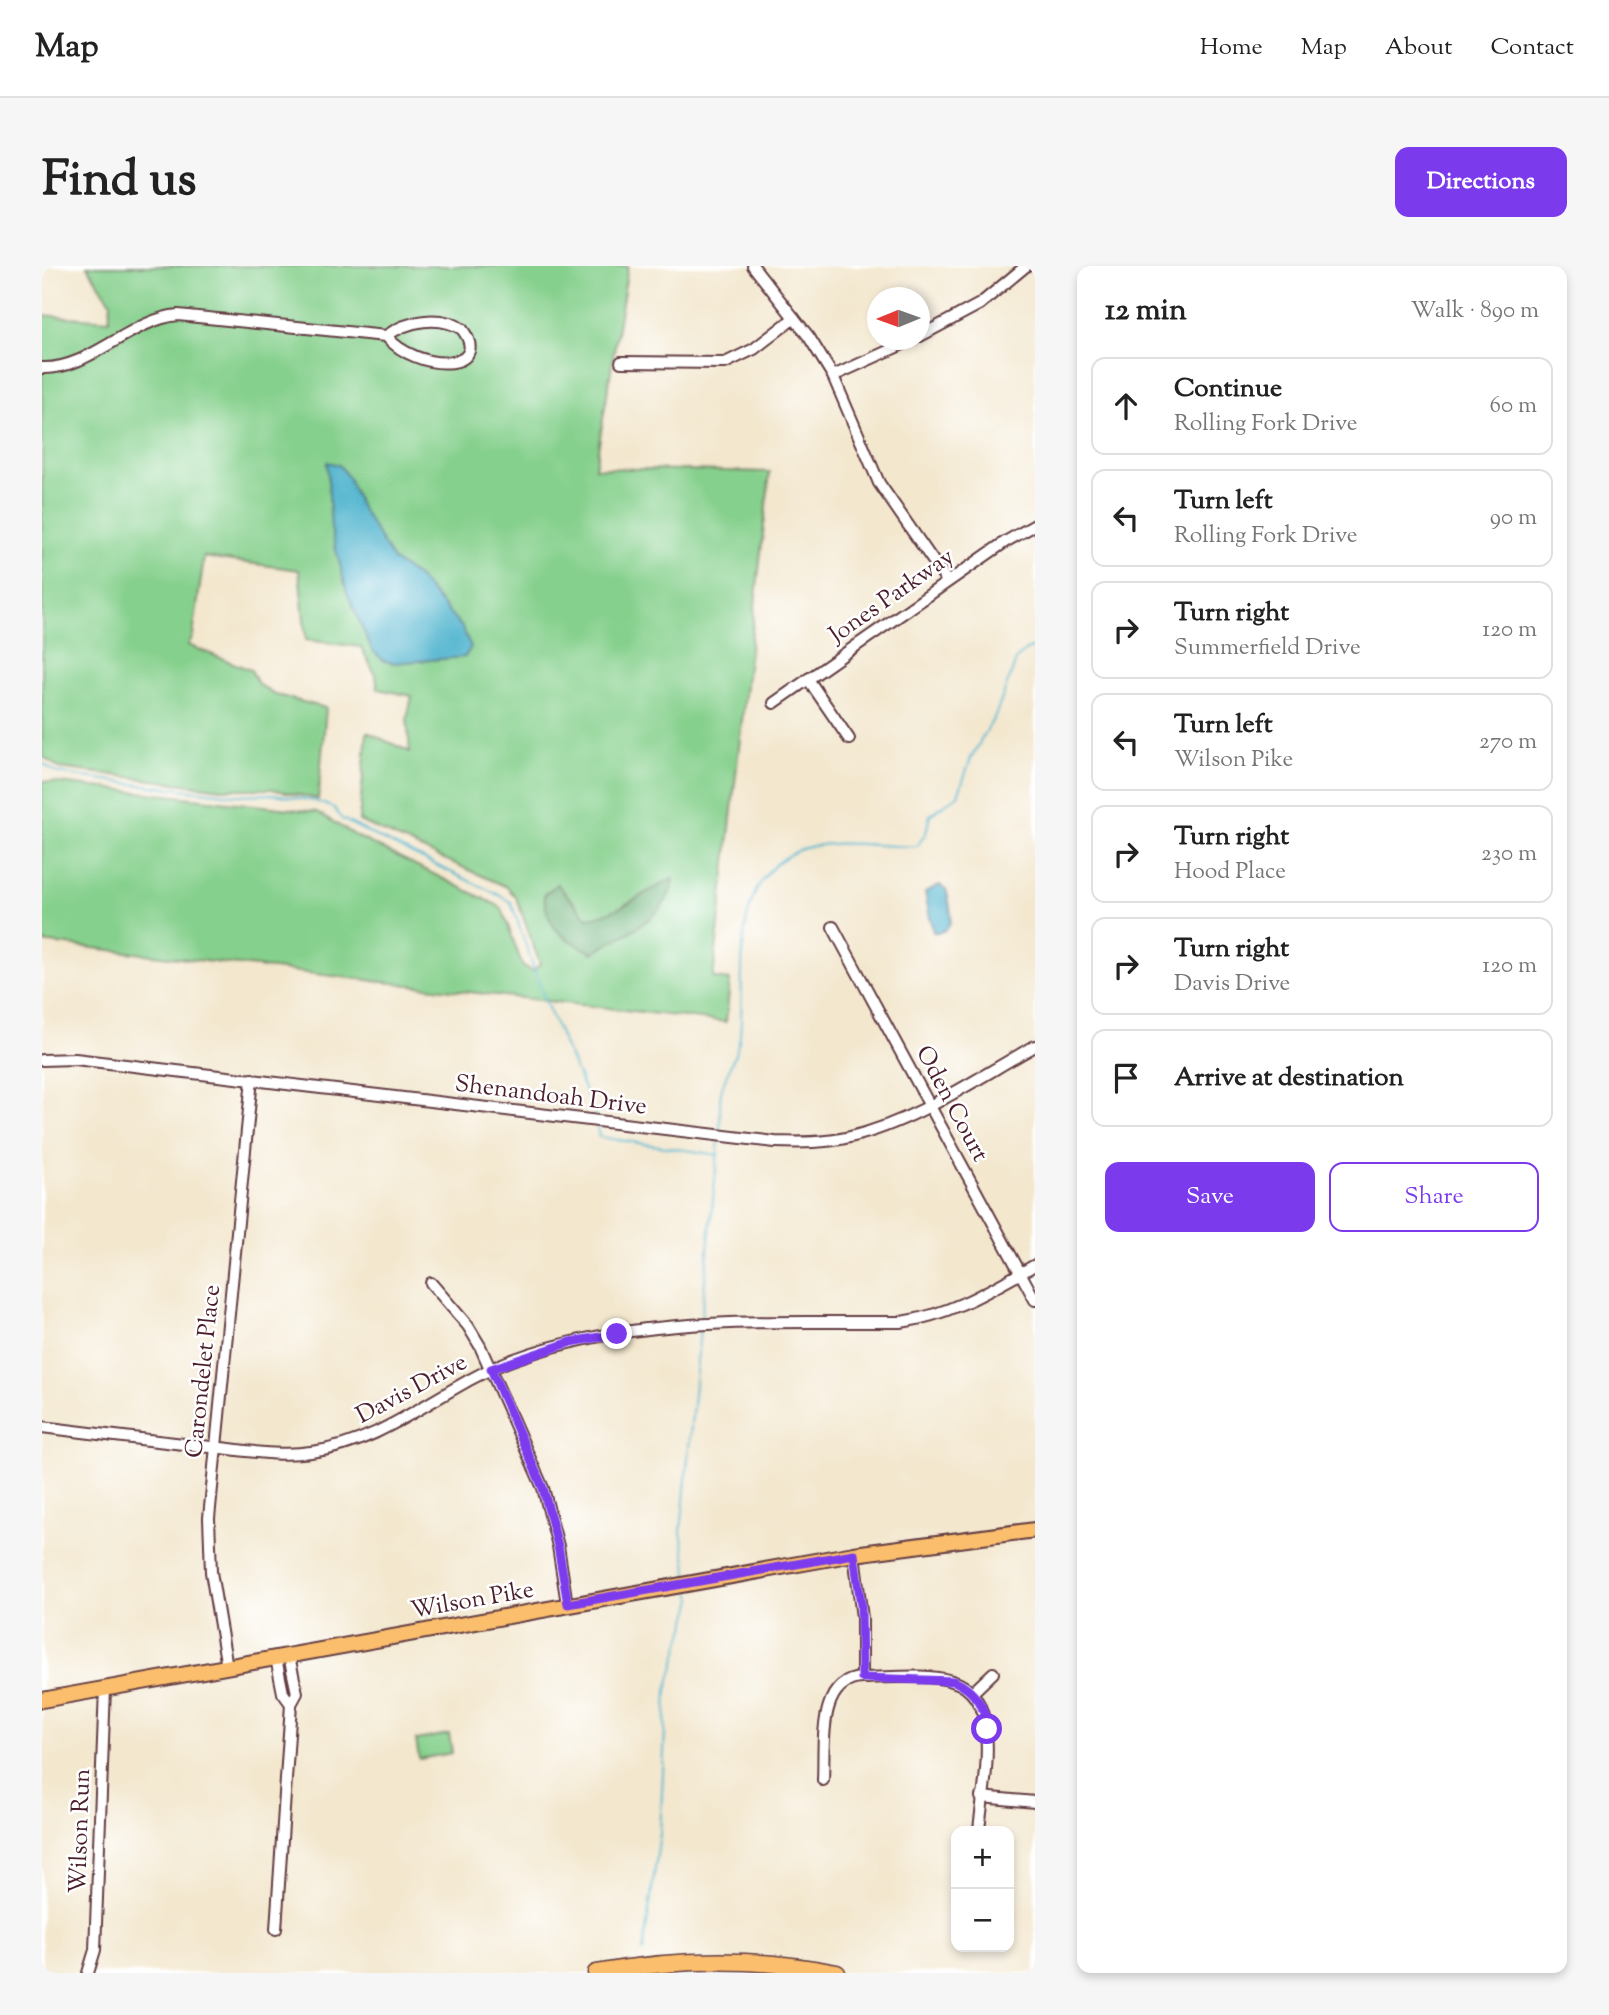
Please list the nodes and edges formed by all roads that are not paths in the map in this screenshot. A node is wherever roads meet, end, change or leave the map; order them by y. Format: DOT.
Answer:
graph roads {
  1 [pos="753,266"];
  2 [pos="1026,266"];
  3 [pos="794,318"];
  4 [pos="930,331"];
  5 [pos="386,336"];
  6 [pos="890,350"];
  7 [pos="621,362"];
  8 [pos="42,368"];
  9 [pos="834,376"];
  10 [pos="1035,524"];
  11 [pos="947,581"];
  12 [pos="808,679"];
  13 [pos="774,703"];
  14 [pos="849,739"];
  15 [pos="833,927"];
  16 [pos="1035,1046"];
  17 [pos="42,1060"];
  18 [pos="252,1079"];
  19 [pos="930,1104"];
  20 [pos="1035,1265"];
  21 [pos="1020,1273"];
  22 [pos="431,1283"];
  23 [pos="1035,1300"];
  24 [pos="491,1369"];
  25 [pos="42,1427"];
  26 [pos="215,1447"];
  27 [pos="1035,1530"];
  28 [pos="854,1554"];
  29 [pos="568,1604"];
  30 [pos="282,1657"];
  31 [pos="227,1667"];
  32 [pos="993,1673"];
  33 [pos="862,1678"];
  34 [pos="105,1689"];
  35 [pos="972,1693"];
  36 [pos="42,1700"];
  37 [pos="823,1780"];
  38 [pos="982,1797"];
  39 [pos="1035,1802"];
  40 [pos="979,1826"];
  41 [pos="276,1929"];
  42 [pos="88,1973"];
  43 [pos="596,1973"];
  44 [pos="837,1973"];
  1 -- 3 [label="street"];
  2 -- 4 [label="street"];
  3 -- 7 [label="street"];
  3 -- 9 [label="street"];
  5 -- 5 [label="street"];
  5 -- 8 [label="street"];
  6 -- 9 [label="street"];
  9 -- 11 [label="street"];
  10 -- 11 [label="street, Jones Parkway"];
  11 -- 12 [label="street, Jones Parkway"];
  12 -- 13 [label="street, Jones Parkway"];
  12 -- 14 [label="street"];
  15 -- 19 [label="street, Oden Court"];
  16 -- 19 [label="street, Shenandoah Drive"];
  17 -- 18 [label="street, Shenandoah Drive"];
  18 -- 19 [label="street, Shenandoah Drive"];
  18 -- 26 [label="street, Carondelet Place"];
  19 -- 21 [label="street, Oden Court"];
  20 -- 21 [label="street, Davis Drive"];
  21 -- 23 [label="street, Oden Court"];
  21 -- 24 [label="street, Davis Drive"];
  22 -- 24 [label="street"];
  24 -- 26 [label="street, Davis Drive"];
  24 -- 29 [label="street"];
  25 -- 26 [label="street, Davis Drive"];
  26 -- 31 [label="street, Carondelet Place"];
  27 -- 28 [label="main road, Wilson Pike"];
  28 -- 29 [label="main road, Wilson Pike"];
  28 -- 33 [label="street"];
  29 -- 30 [label="main road, Wilson Pike"];
  30 -- 31 [label="main road, Wilson Pike"];
  30 -- 41 [label="street"];
  31 -- 34 [label="main road, Wilson Pike"];
  32 -- 35 [label="street"];
  33 -- 35 [label="street"];
  33 -- 37 [label="street"];
  34 -- 36 [label="main road, Wilson Pike"];
  34 -- 42 [label="street, Wilson Run"];
  35 -- 38 [label="street"];
  38 -- 39 [label="street"];
  38 -- 40 [label="street"];
  43 -- 44 [label="highway"];
}
